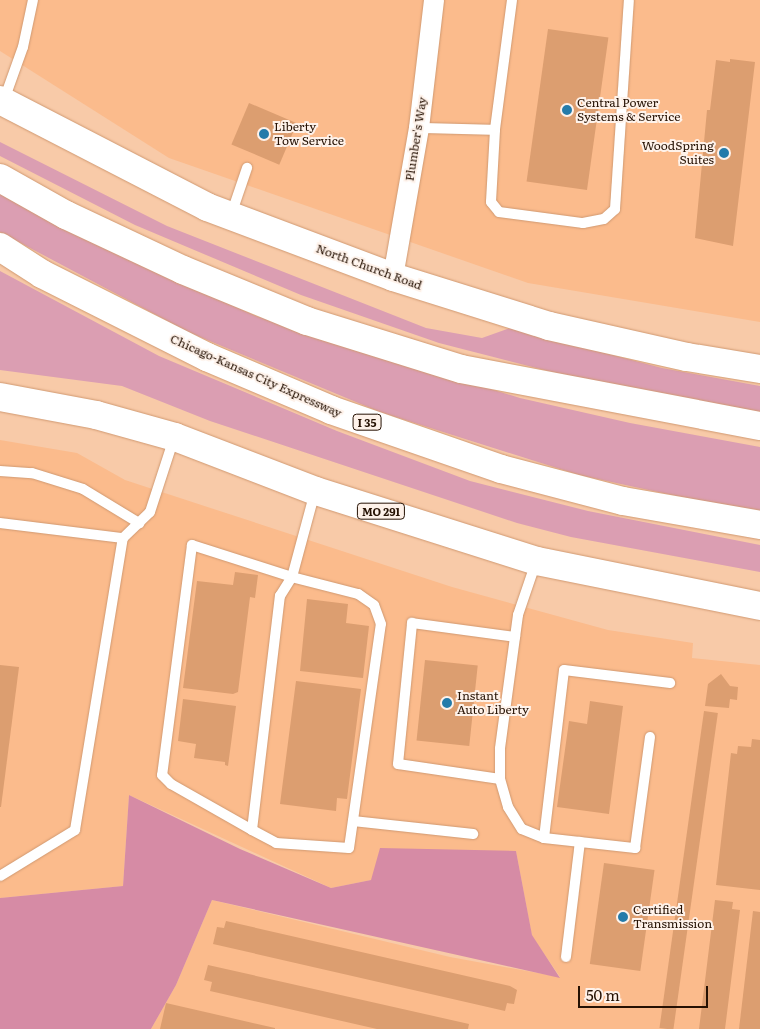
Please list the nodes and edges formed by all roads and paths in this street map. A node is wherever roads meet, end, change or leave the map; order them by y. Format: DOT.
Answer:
graph roads {
  1 [pos="32,0"];
  2 [pos="434,0"];
  3 [pos="512,0"];
  4 [pos="628,0"];
  5 [pos="2,101"];
  6 [pos="419,128"];
  7 [pos="495,130"];
  8 [pos="247,168"];
  9 [pos="0,178"];
  10 [pos="231,216"];
  11 [pos="0,247"];
  12 [pos="393,277"];
  13 [pos="760,369"];
  14 [pos="2,399"];
  15 [pos="760,426"];
  16 [pos="175,437"];
  17 [pos="0,471"];
  18 [pos="316,490"];
  19 [pos="0,523"];
  20 [pos="139,523"];
  21 [pos="760,525"];
  22 [pos="124,538"];
  23 [pos="536,561"];
  24 [pos="292,577"];
  25 [pos="760,606"];
  26 [pos="515,637"];
  27 [pos="670,683"];
  28 [pos="650,737"];
  29 [pos="500,779"];
  30 [pos="353,821"];
  31 [pos="252,830"];
  32 [pos="473,834"];
  33 [pos="544,838"];
  34 [pos="580,842"];
  35 [pos="0,876"];
  36 [pos="566,956"];
  1 -- 5 [label="lane"];
  2 -- 6 [label="street, Plumber's Way"];
  3 -- 7 [label="lane"];
  4 -- 7 [label="lane"];
  5 -- 10 [label="main road, North Church Road"];
  6 -- 7 [label="lane"];
  6 -- 12 [label="street, Plumber's Way"];
  8 -- 10 [label="lane"];
  9 -- 15 [label="main road"];
  10 -- 12 [label="main road, North Church Road"];
  11 -- 21 [label="main road, Chicago-Kansas City Expressway / I 35"];
  12 -- 13 [label="main road, North Church Road"];
  14 -- 16 [label="main road, MO 291"];
  16 -- 18 [label="main road, MO 291"];
  16 -- 20 [label="lane"];
  17 -- 20 [label="lane"];
  18 -- 23 [label="main road, MO 291"];
  18 -- 24 [label="lane"];
  19 -- 22 [label="lane"];
  20 -- 22 [label="lane"];
  22 -- 35 [label="lane"];
  23 -- 25 [label="main road, MO 291"];
  23 -- 26 [label="lane"];
  24 -- 30 [label="lane"];
  24 -- 31 [label="lane"];
  24 -- 31 [label="lane"];
  26 -- 29 [label="lane"];
  26 -- 29 [label="lane"];
  27 -- 33 [label="lane"];
  28 -- 34 [label="lane"];
  29 -- 33 [label="lane"];
  30 -- 31 [label="lane"];
  30 -- 32 [label="lane"];
  33 -- 34 [label="lane"];
  34 -- 36 [label="lane"];
}
